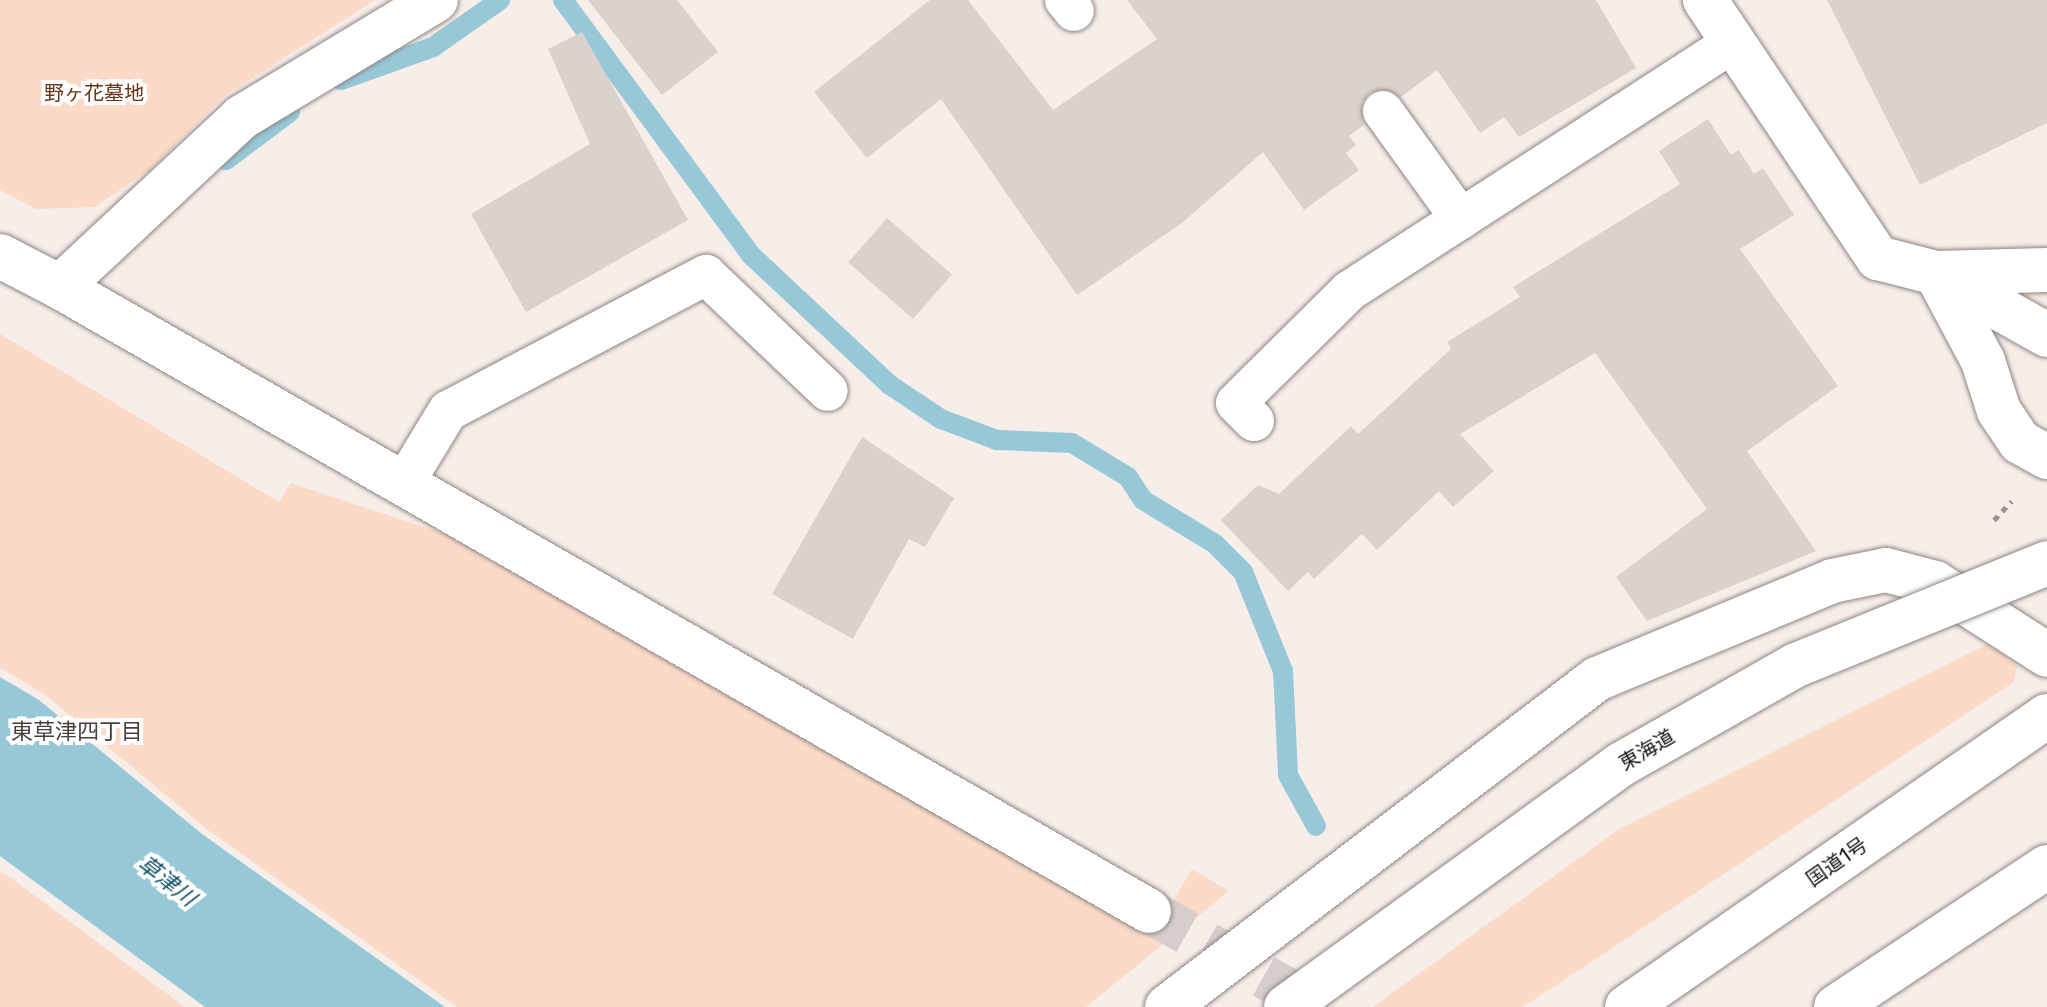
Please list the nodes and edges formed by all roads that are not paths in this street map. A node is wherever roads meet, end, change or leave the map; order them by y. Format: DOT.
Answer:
graph roads {
  1 [pos="436,0"];
  2 [pos="1705,0"];
  3 [pos="1732,43"];
  4 [pos="1383,111"];
  5 [pos="1461,219"];
  6 [pos="0,256"];
  7 [pos="2047,270"];
  8 [pos="1936,273"];
  9 [pos="60,287"];
  10 [pos="2047,335"];
  11 [pos="828,391"];
  12 [pos="1254,421"];
  13 [pos="2047,457"];
  14 [pos="406,480"];
  15 [pos="2047,563"];
  16 [pos="2047,655"];
  17 [pos="2047,716"];
  18 [pos="2047,867"];
  19 [pos="1149,911"];
  20 [pos="1167,1007"];
  21 [pos="1286,1007"];
  22 [pos="1627,1007"];
  23 [pos="1836,1007"];
  1 -- 9 [label="main road"];
  2 -- 3 [label="main road"];
  3 -- 5 [label="lane"];
  3 -- 8 [label="main road"];
  4 -- 5 [label="lane"];
  5 -- 12 [label="lane"];
  6 -- 9 [label="main road"];
  7 -- 8 [label="main road"];
  8 -- 10 [label="main road"];
  8 -- 13 [label="main road"];
  9 -- 14 [label="main road"];
  11 -- 14 [label="lane"];
  14 -- 19 [label="main road"];
  15 -- 21 [label="main road, 東海道, bridge"];
  16 -- 20 [label="main road"];
  17 -- 22 [label="main road, 国道1号"];
  18 -- 23 [label="main road"];
}
